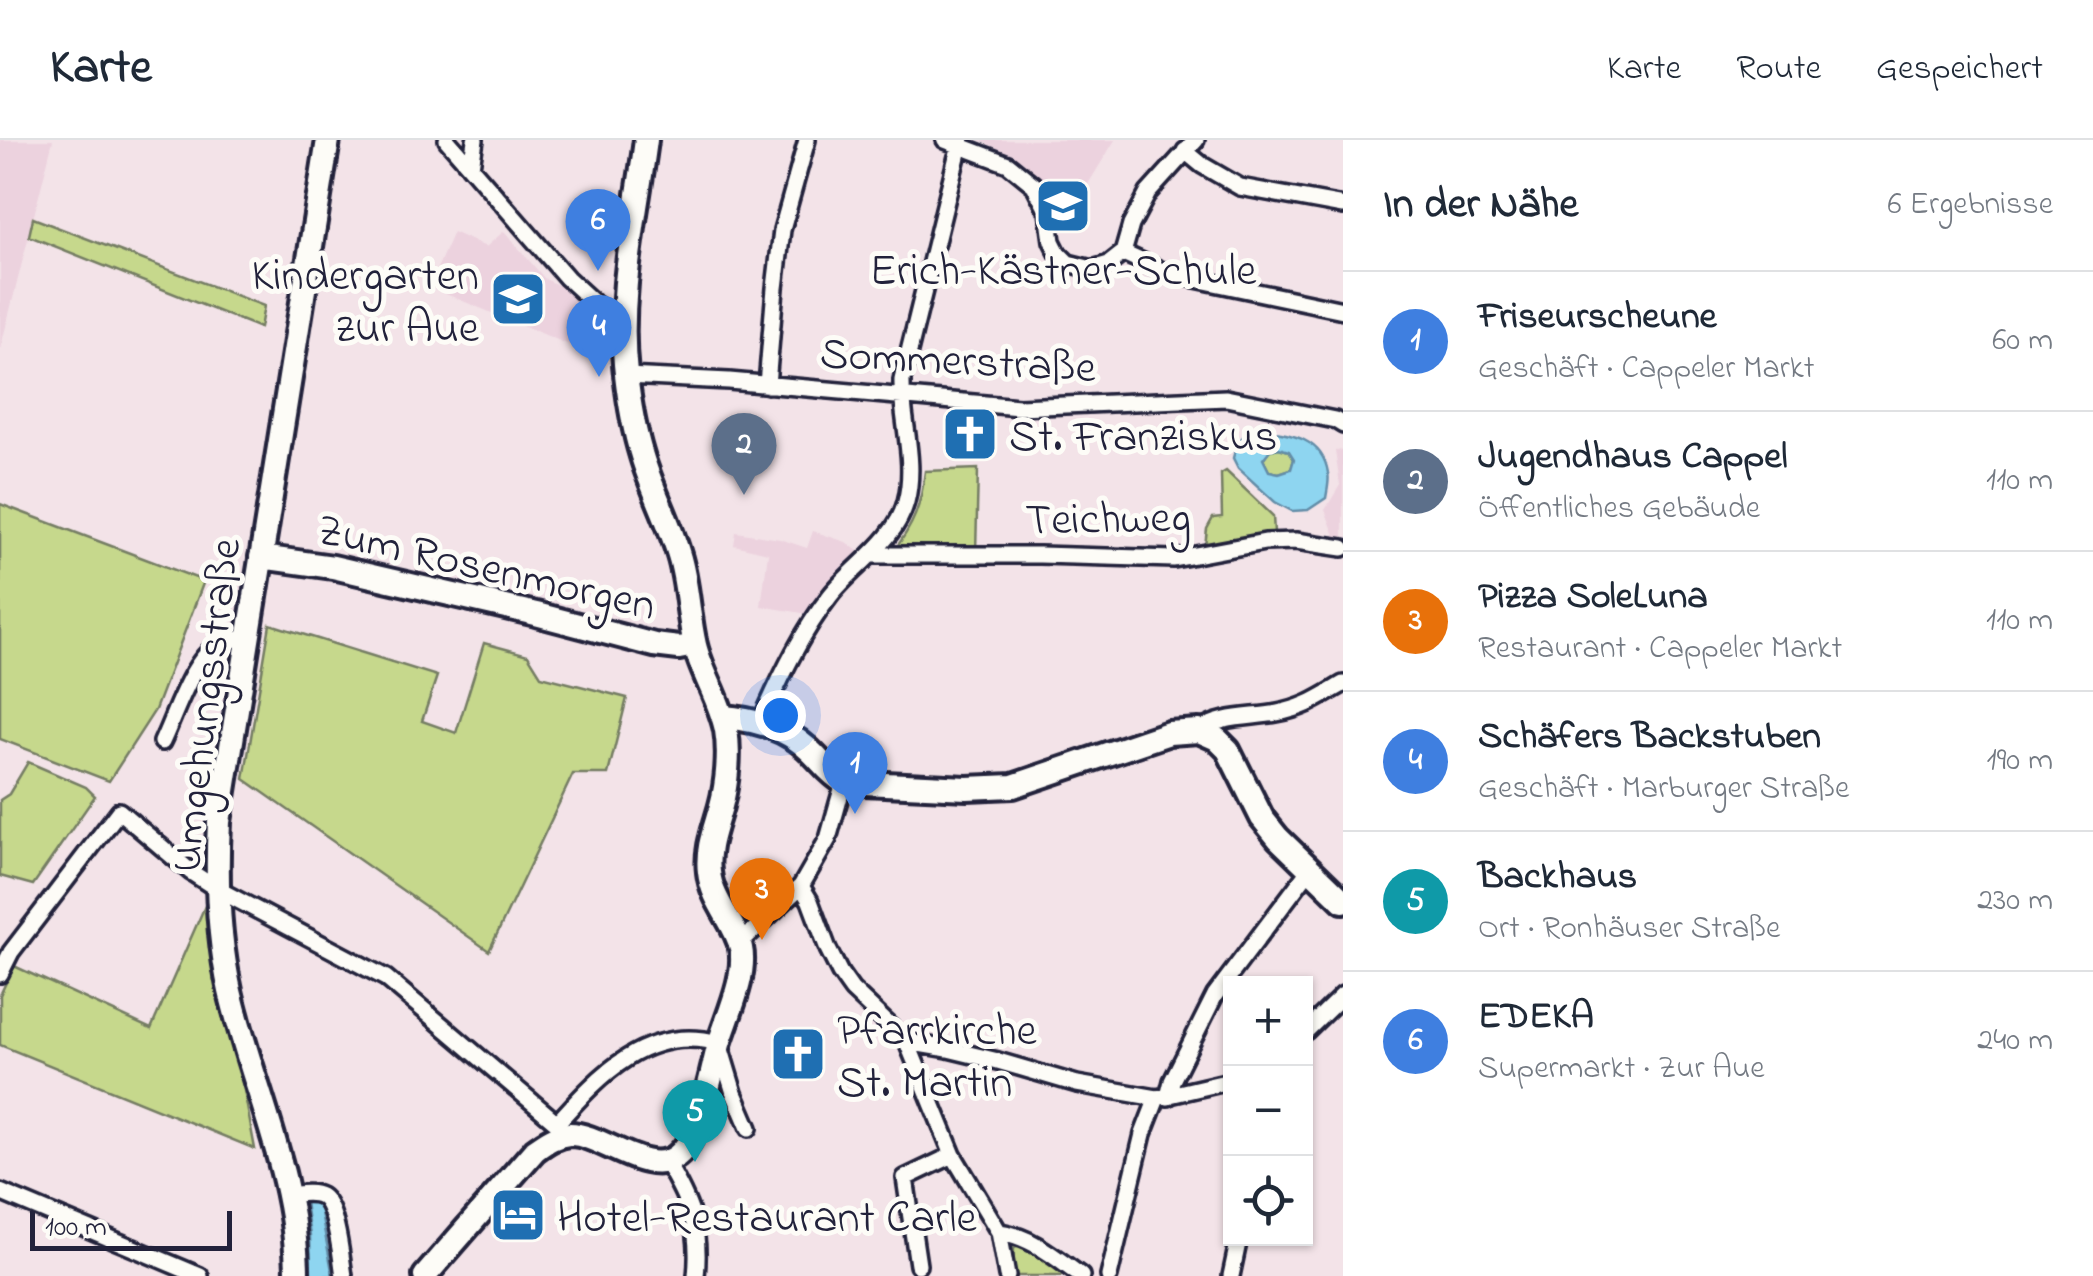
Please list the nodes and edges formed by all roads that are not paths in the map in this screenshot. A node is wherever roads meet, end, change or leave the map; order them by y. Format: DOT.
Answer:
graph roads {
  1 [pos="328,140"];
  2 [pos="447,140"];
  3 [pos="475,140"];
  4 [pos="646,140"];
  5 [pos="807,140"];
  6 [pos="956,142"];
  7 [pos="1190,146"];
  8 [pos="472,167"];
  9 [pos="1343,206"];
  10 [pos="1123,253"];
  11 [pos="1343,310"];
  12 [pos="622,324"];
  13 [pos="626,376"];
  14 [pos="767,384"];
  15 [pos="902,396"];
  16 [pos="1343,425"];
  17 [pos="1343,548"];
  18 [pos="872,555"];
  19 [pos="262,557"];
  20 [pos="248,638"];
  21 [pos="695,645"];
  22 [pos="1343,684"];
  23 [pos="1343,699"];
  24 [pos="1317,701"];
  25 [pos="766,710"];
  26 [pos="723,717"];
  27 [pos="1199,731"];
  28 [pos="162,742"];
  29 [pos="844,782"];
  30 [pos="1310,869"];
  31 [pos="801,886"];
  32 [pos="217,889"];
  33 [pos="1343,901"];
  34 [pos="740,943"];
  35 [pos="0,974"];
  36 [pos="1343,995"];
  37 [pos="1313,1024"];
  38 [pos="907,1042"];
  39 [pos="719,1043"];
  40 [pos="1223,1083"];
  41 [pos="1162,1098"];
  42 [pos="748,1128"];
  43 [pos="560,1129"];
  44 [pos="952,1155"];
  45 [pos="666,1162"];
  46 [pos="0,1192"];
  47 [pos="288,1195"];
  48 [pos="999,1232"];
  49 [pos="1237,1246"];
  50 [pos="918,1265"];
  51 [pos="200,1276"];
  52 [pos="297,1276"];
  53 [pos="344,1276"];
  54 [pos="425,1276"];
  55 [pos="696,1276"];
  56 [pos="1008,1276"];
  57 [pos="1081,1276"];
  58 [pos="1108,1276"];
  59 [pos="1231,1276"];
  1 -- 19 [label="street, Umgehungsstraße"];
  2 -- 8 [label="street"];
  3 -- 8 [label="street"];
  4 -- 12 [label="street"];
  5 -- 14 [label="street"];
  6 -- 10 [label="street"];
  6 -- 15 [label="street"];
  7 -- 9 [label="street"];
  7 -- 10 [label="street"];
  8 -- 12 [label="street"];
  10 -- 11 [label="street"];
  12 -- 13 [label="street"];
  13 -- 14 [label="street, Sommerstraße"];
  13 -- 21 [label="street"];
  14 -- 15 [label="street, Sommerstraße"];
  15 -- 16 [label="street, Sommerstraße"];
  15 -- 18 [label="street"];
  17 -- 18 [label="street, Teichweg"];
  18 -- 25 [label="street"];
  19 -- 20 [label="street, Umgehungsstraße"];
  19 -- 21 [label="street, Zum Rosenmorgen"];
  20 -- 28 [label="street"];
  20 -- 32 [label="street, Umgehungsstraße"];
  21 -- 26 [label="street"];
  22 -- 24 [label="street"];
  23 -- 24 [label="street"];
  24 -- 27 [label="street"];
  26 -- 29 [label="street"];
  26 -- 34 [label="street"];
  27 -- 29 [label="street"];
  27 -- 30 [label="street"];
  29 -- 31 [label="street"];
  30 -- 33 [label="street"];
  30 -- 41 [label="street"];
  31 -- 34 [label="street"];
  31 -- 38 [label="street"];
  32 -- 35 [label="street"];
  32 -- 43 [label="street"];
  32 -- 47 [label="street, Umgehungsstraße"];
  34 -- 39 [label="street"];
  36 -- 37 [label="street"];
  38 -- 41 [label="street"];
  38 -- 44 [label="street"];
  39 -- 42 [label="street"];
  39 -- 43 [label="street"];
  39 -- 45 [label="street"];
  40 -- 41 [label="street"];
  41 -- 58 [label="street"];
  43 -- 45 [label="street"];
  43 -- 54 [label="street"];
  44 -- 48 [label="street"];
  44 -- 50 [label="street"];
  45 -- 55 [label="street"];
  46 -- 51 [label="street"];
  47 -- 52 [label="street, Umgehungsstraße"];
  47 -- 53 [label="street"];
  48 -- 56 [label="street"];
  48 -- 57 [label="street"];
  49 -- 59 [label="street"];
}
